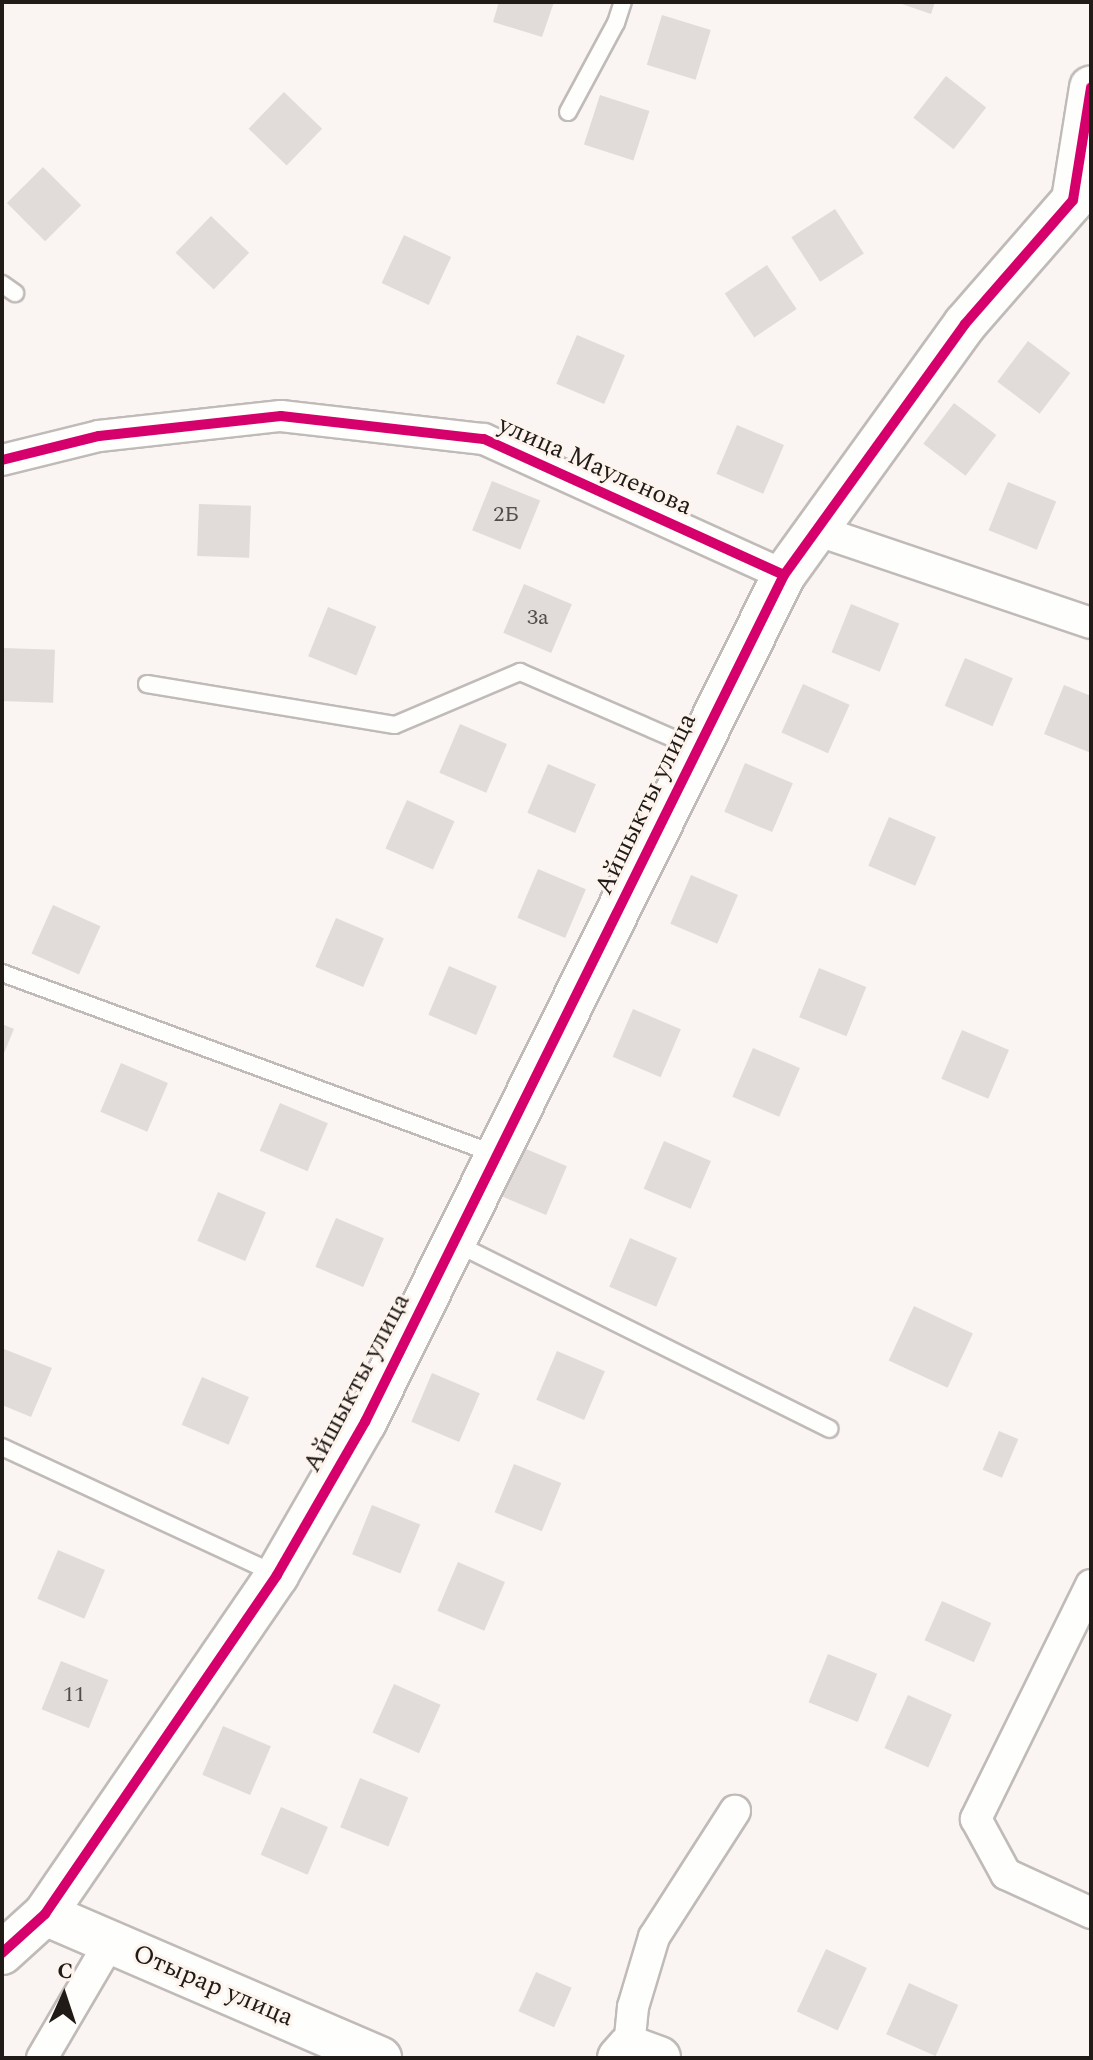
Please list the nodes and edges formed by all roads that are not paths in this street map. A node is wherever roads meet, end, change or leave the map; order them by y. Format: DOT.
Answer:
graph roads {
  1 [pos="623,2"];
  2 [pos="1091,87"];
  3 [pos="568,112"];
  4 [pos="2,460"];
  5 [pos="816,530"];
  6 [pos="784,575"];
  7 [pos="1091,623"];
  8 [pos="147,684"];
  9 [pos="698,748"];
  10 [pos="2,973"];
  11 [pos="497,1155"];
  12 [pos="454,1243"];
  13 [pos="829,1429"];
  14 [pos="2,1447"];
  15 [pos="277,1575"];
  16 [pos="1091,1585"];
  17 [pos="735,1811"];
  18 [pos="1091,1913"];
  19 [pos="45,1914"];
  20 [pos="110,1942"];
  21 [pos="5,1948"];
  22 [pos="635,2054"];
  23 [pos="42,2058"];
  24 [pos="380,2058"];
  1 -- 3 [label="lane"];
  2 -- 5 [label="street, Айшыкты улица"];
  4 -- 6 [label="street, улица Мауленова"];
  5 -- 6 [label="street, Айшыкты улица"];
  5 -- 7 [label="street"];
  6 -- 9 [label="street, Айшыкты улица"];
  8 -- 9 [label="lane"];
  9 -- 11 [label="street, Айшыкты улица"];
  10 -- 11 [label="lane"];
  11 -- 12 [label="street, Айшыкты улица"];
  12 -- 13 [label="lane"];
  12 -- 15 [label="street, Айшыкты улица"];
  14 -- 15 [label="lane"];
  15 -- 19 [label="street, Айшыкты улица"];
  16 -- 18 [label="street"];
  17 -- 22 [label="street"];
  19 -- 20 [label="street, Отырар улица"];
  19 -- 21 [label="street, Айшыкты улица"];
  20 -- 23 [label="street"];
  20 -- 24 [label="street, Отырар улица"];
}
